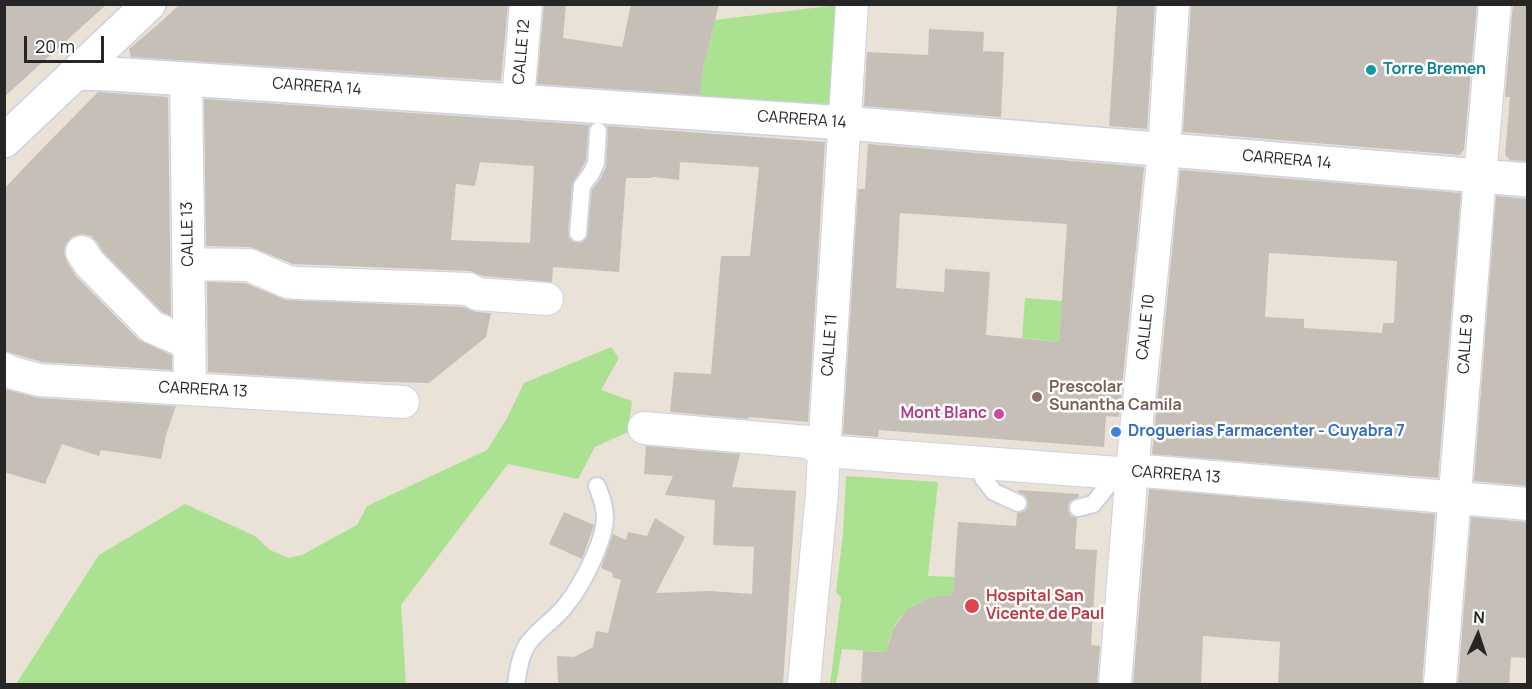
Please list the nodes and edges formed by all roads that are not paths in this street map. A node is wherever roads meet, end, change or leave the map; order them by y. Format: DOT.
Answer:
graph roads {
  1 [pos="526,4"];
  2 [pos="852,4"];
  3 [pos="1173,4"];
  4 [pos="1494,4"];
  5 [pos="143,6"];
  6 [pos="76,73"];
  7 [pos="186,79"];
  8 [pos="518,100"];
  9 [pos="599,120"];
  10 [pos="845,123"];
  11 [pos="7,134"];
  12 [pos="1164,150"];
  13 [pos="1480,176"];
  14 [pos="1527,180"];
  15 [pos="578,233"];
  16 [pos="82,252"];
  17 [pos="188,264"];
  18 [pos="547,299"];
  19 [pos="189,343"];
  20 [pos="4,369"];
  21 [pos="190,389"];
  22 [pos="402,402"];
  23 [pos="644,428"];
  24 [pos="824,451"];
  25 [pos="982,463"];
  26 [pos="1125,472"];
  27 [pos="597,486"];
  28 [pos="1454,499"];
  29 [pos="1018,503"];
  30 [pos="1527,504"];
  31 [pos="1078,508"];
  32 [pos="516,684"];
  33 [pos="804,684"];
  34 [pos="1115,684"];
  35 [pos="1440,684"];
  1 -- 8 [label="street, CALLE 12"];
  2 -- 10 [label="street, CALLE 11"];
  3 -- 12 [label="street, CALLE 10"];
  4 -- 13 [label="street, CALLE 9"];
  5 -- 6 [label="main road"];
  6 -- 7 [label="main road, CARRERA 14"];
  6 -- 11 [label="main road"];
  7 -- 8 [label="main road, CARRERA 14"];
  7 -- 17 [label="street, CALLE 13"];
  8 -- 9 [label="main road, CARRERA 14"];
  9 -- 10 [label="main road, CARRERA 14"];
  9 -- 15 [label="lane"];
  10 -- 12 [label="main road, CARRERA 14"];
  10 -- 24 [label="street, CALLE 11"];
  12 -- 13 [label="main road, CARRERA 14"];
  12 -- 26 [label="street, CALLE 10"];
  13 -- 14 [label="main road, CARRERA 14"];
  13 -- 28 [label="street, CALLE 9"];
  16 -- 19 [label="street"];
  17 -- 18 [label="street"];
  17 -- 19 [label="street, CALLE 13"];
  19 -- 21 [label="street, CALLE 13"];
  20 -- 21 [label="street, CARRERA 13"];
  21 -- 22 [label="street, CARRERA 13"];
  23 -- 24 [label="street, CARRERA 13"];
  24 -- 25 [label="street, CARRERA 13"];
  24 -- 33 [label="street, CALLE 11"];
  25 -- 26 [label="street, CARRERA 13"];
  25 -- 29 [label="lane"];
  26 -- 28 [label="street, CARRERA 13"];
  26 -- 31 [label="lane"];
  26 -- 34 [label="street, CALLE 10"];
  27 -- 32 [label="lane"];
  28 -- 30 [label="street, CARRERA 13"];
  28 -- 35 [label="street, CALLE 9"];
}
